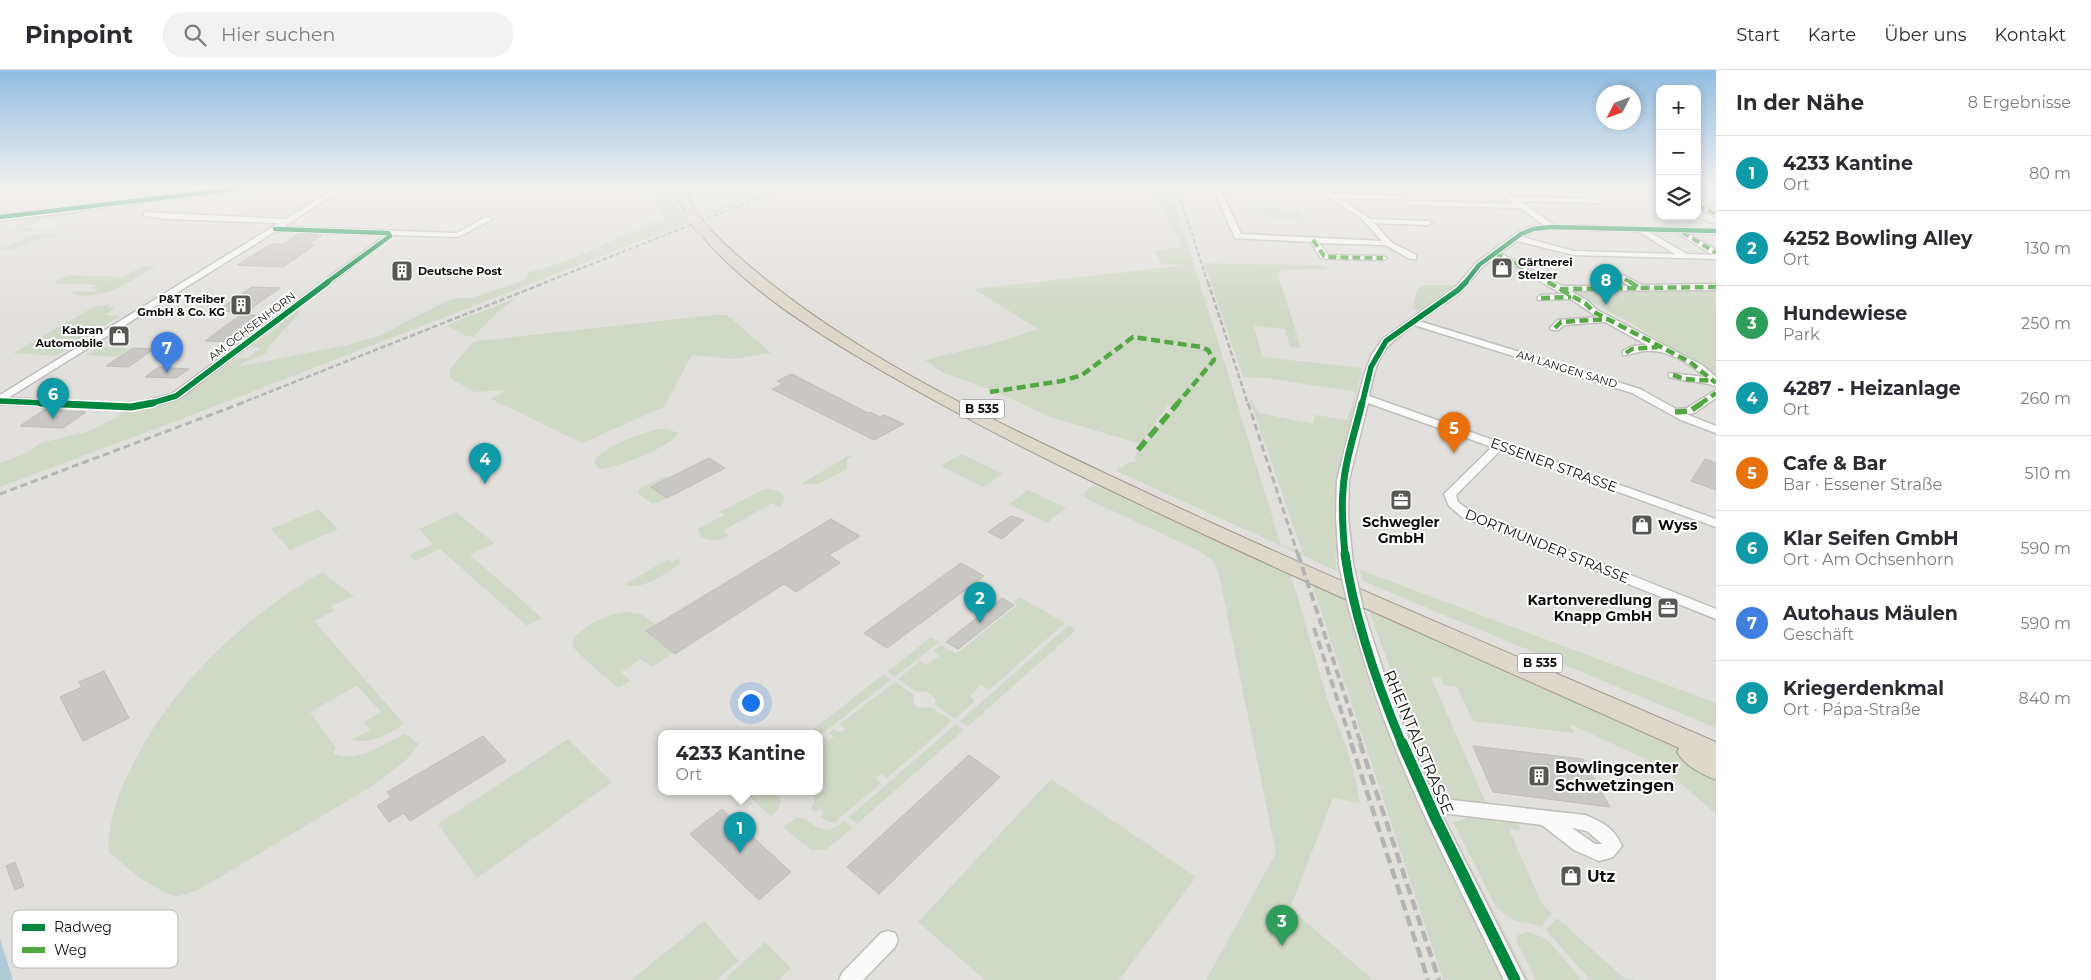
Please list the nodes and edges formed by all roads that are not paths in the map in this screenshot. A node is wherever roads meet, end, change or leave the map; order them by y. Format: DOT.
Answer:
graph roads {
  1 [pos="471,228"];
  2 [pos="1235,228"];
  3 [pos="1375,228"];
  4 [pos="1538,228"];
  5 [pos="1637,228"];
  6 [pos="1677,228"];
  7 [pos="275,229"];
  8 [pos="709,229"];
  9 [pos="388,233"];
  10 [pos="1516,238"];
  11 [pos="1313,240"];
  12 [pos="1386,243"];
  13 [pos="1495,253"];
  14 [pos="1716,253"];
  15 [pos="1686,256"];
  16 [pos="1413,257"];
  17 [pos="1716,257"];
  18 [pos="1383,258"];
  19 [pos="1511,263"];
  20 [pos="1551,264"];
  21 [pos="1604,267"];
  22 [pos="1716,287"];
  23 [pos="1640,288"];
  24 [pos="1560,289"];
  25 [pos="1573,296"];
  26 [pos="1541,298"];
  27 [pos="145,300"];
  28 [pos="159,301"];
  29 [pos="1608,319"];
  30 [pos="1412,322"];
  31 [pos="1555,328"];
  32 [pos="1658,347"];
  33 [pos="1626,353"];
  34 [pos="1673,375"];
  35 [pos="1715,382"];
  36 [pos="1716,392"];
  37 [pos="1364,398"];
  38 [pos="0,400"];
  39 [pos="1675,412"];
  40 [pos="1716,430"];
  41 [pos="1499,446"];
  42 [pos="1716,523"];
  43 [pos="1716,614"];
  44 [pos="1629,715"];
  45 [pos="1716,738"];
  46 [pos="1716,753"];
  47 [pos="1716,769"];
  48 [pos="1429,805"];
  49 [pos="1547,820"];
  50 [pos="888,940"];
  51 [pos="849,980"];
  52 [pos="1515,980"];
  1 -- 9 [label="street"];
  2 -- 11 [label="street"];
  3 -- 12 [label="street"];
  4 -- 10 [label="street, RHEINTALSTRASSE"];
  5 -- 15 [label="street"];
  6 -- 14 [label="street"];
  7 -- 9 [label="street"];
  7 -- 28 [label="street"];
  8 -- 44 [label="highway, B 535"];
  8 -- 45 [label="highway, B 535"];
  9 -- 38 [label="street, AM OCHSENHORN"];
  10 -- 13 [label="street, RHEINTALSTRASSE"];
  10 -- 15 [label="street"];
  11 -- 12 [label="street"];
  11 -- 18 [label="street"];
  12 -- 16 [label="street"];
  13 -- 19 [label="street"];
  13 -- 30 [label="street, RHEINTALSTRASSE"];
  15 -- 17 [label="street"];
  19 -- 20 [label="street"];
  19 -- 24 [label="street"];
  21 -- 23 [label="street"];
  22 -- 23 [label="street"];
  23 -- 24 [label="street"];
  24 -- 25 [label="street"];
  25 -- 26 [label="street"];
  25 -- 29 [label="street"];
  27 -- 28 [label="street"];
  28 -- 38 [label="street"];
  29 -- 31 [label="street"];
  29 -- 32 [label="street"];
  30 -- 37 [label="street, RHEINTALSTRASSE"];
  30 -- 39 [label="street, AM LANGEN SAND"];
  32 -- 33 [label="street"];
  32 -- 35 [label="street"];
  34 -- 35 [label="street"];
  36 -- 39 [label="street"];
  37 -- 41 [label="street, ESSENER STRASSE"];
  37 -- 48 [label="street, RHEINTALSTRASSE, bridge"];
  39 -- 40 [label="street, AM LANGEN SAND"];
  41 -- 42 [label="street, ESSENER STRASSE"];
  41 -- 43 [label="street, DORTMUNDER STRASSE"];
  44 -- 46 [label="highway, B 535"];
  44 -- 47 [label="highway"];
  48 -- 49 [label="street, RHEINTALSTRASSE"];
  48 -- 52 [label="street, RHEINTALSTRASSE"];
  50 -- 51 [label="street"];
}
